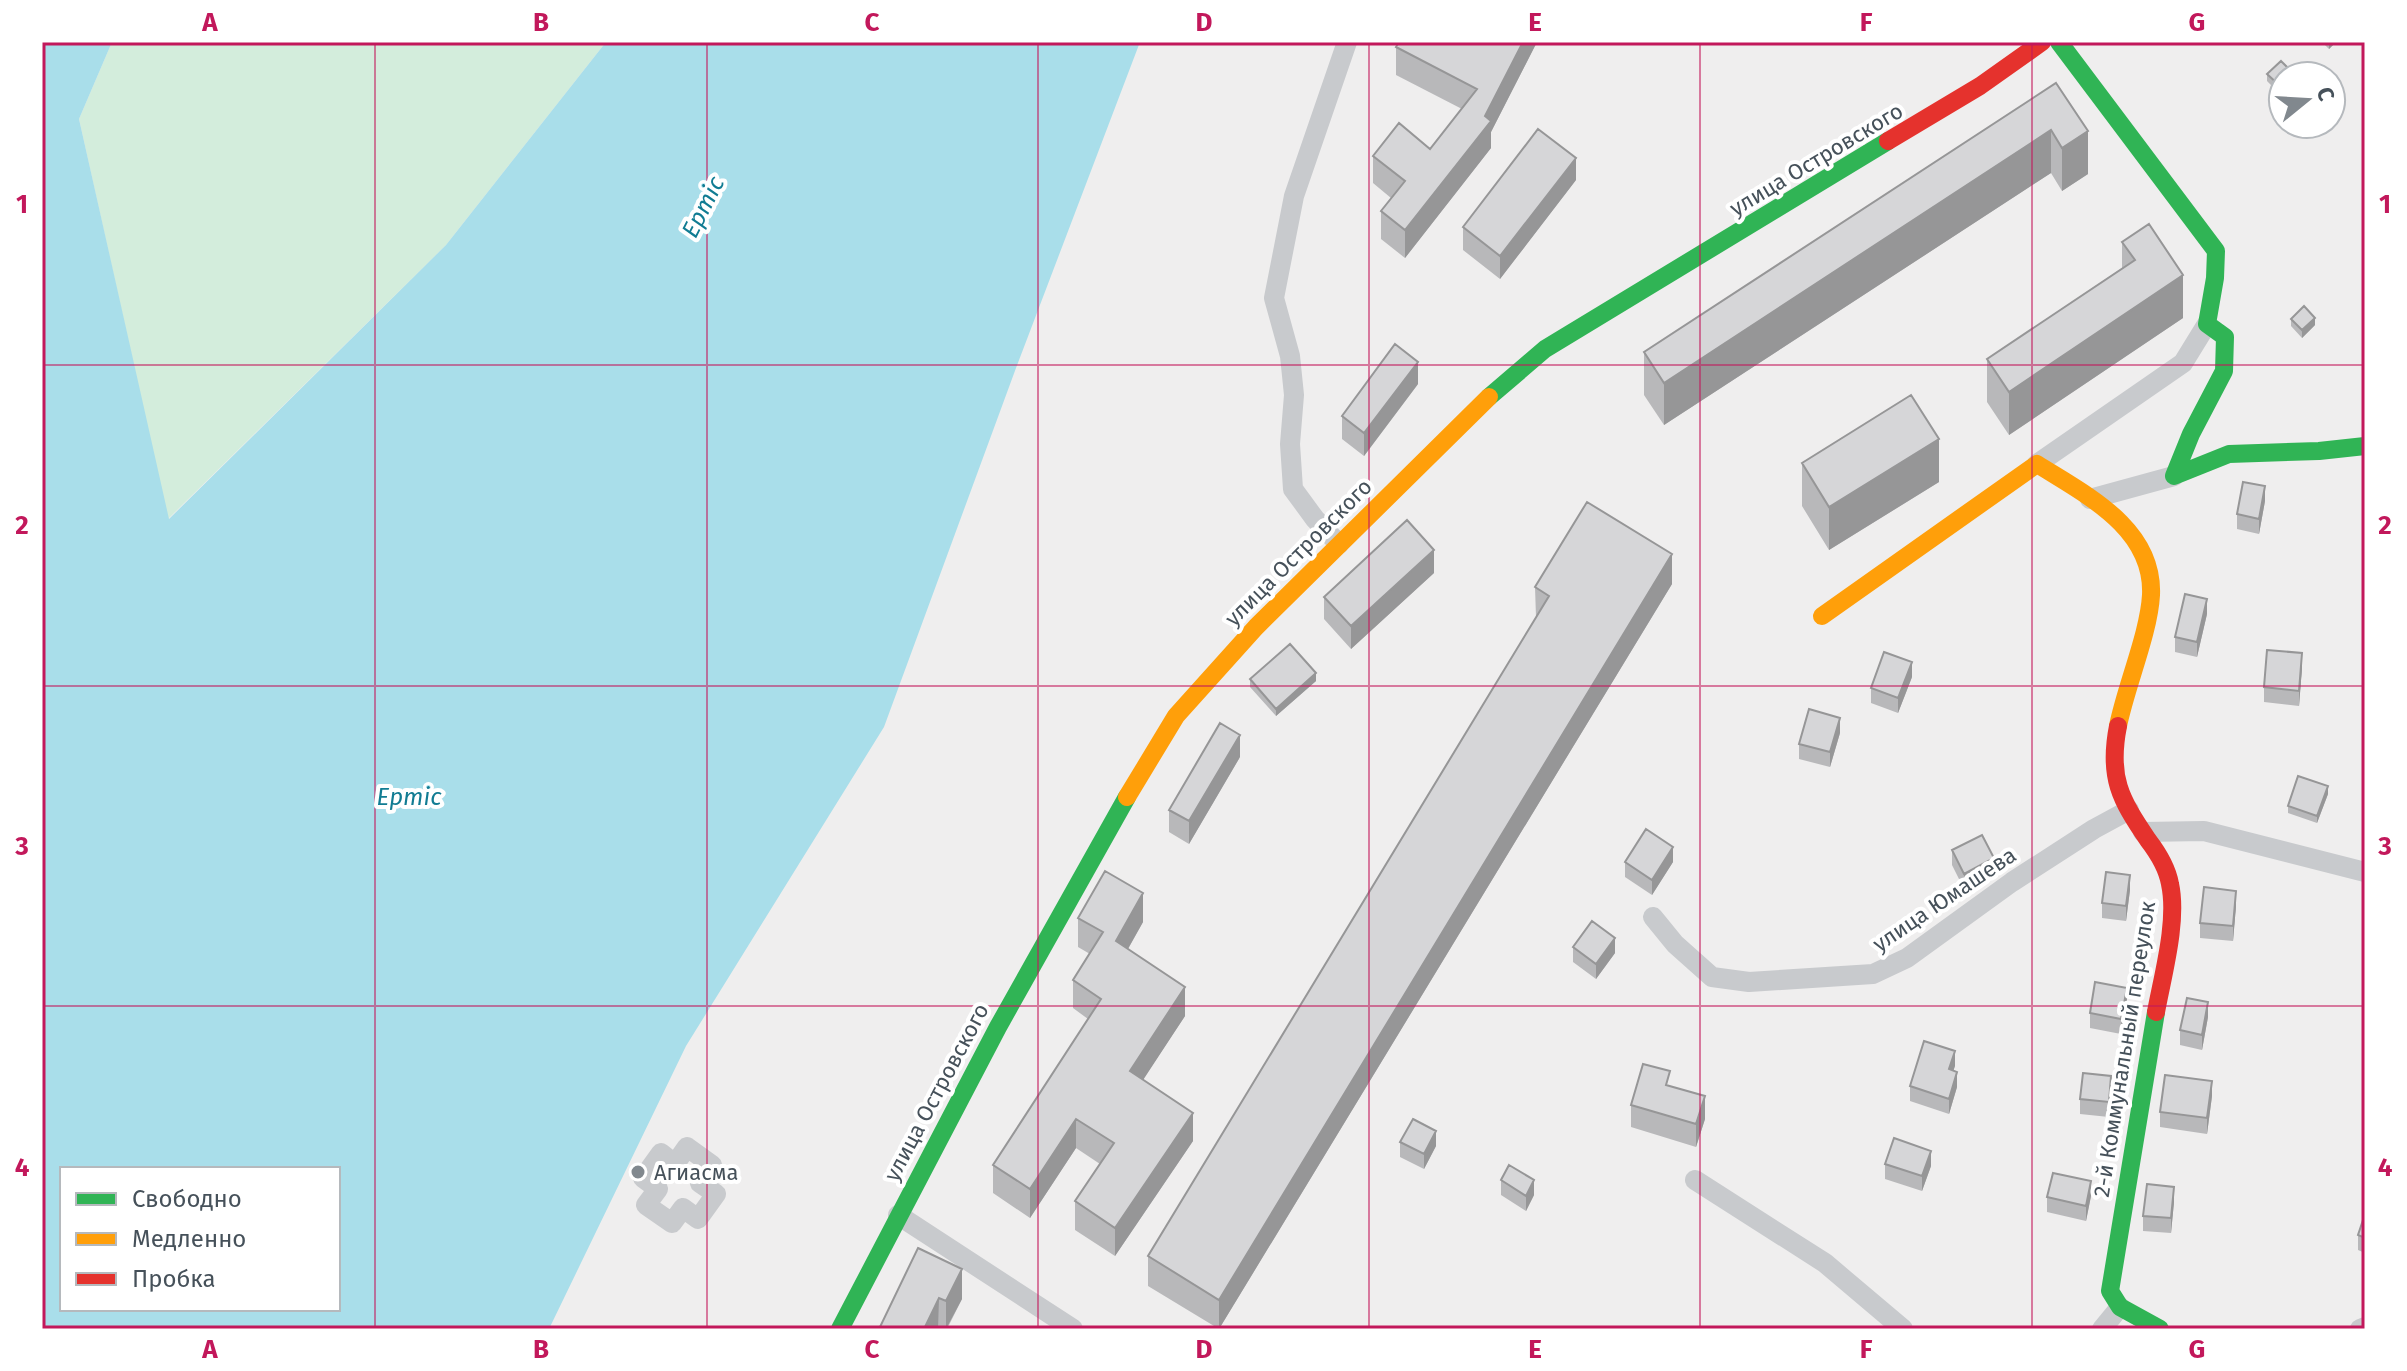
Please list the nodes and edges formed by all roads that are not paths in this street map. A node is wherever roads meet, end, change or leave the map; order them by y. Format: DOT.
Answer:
graph roads {
  1 [pos="1347,42"];
  2 [pos="2042,42"];
  3 [pos="2059,42"];
  4 [pos="2207,324"];
  5 [pos="2365,446"];
  6 [pos="2037,464"];
  7 [pos="2174,476"];
  8 [pos="2090,499"];
  9 [pos="1339,544"];
  10 [pos="1822,616"];
  11 [pos="2136,821"];
  12 [pos="2365,872"];
  13 [pos="1653,917"];
  14 [pos="1695,1180"];
  15 [pos="683,1208"];
  16 [pos="898,1215"];
  17 [pos="2115,1299"];
  18 [pos="840,1329"];
  19 [pos="1073,1329"];
  20 [pos="1903,1329"];
  21 [pos="2102,1329"];
  22 [pos="2160,1329"];
  1 -- 9 [label="street"];
  2 -- 9 [label="street, улица Островского"];
  3 -- 4 [label="street"];
  4 -- 6 [label="street"];
  4 -- 7 [label="street"];
  5 -- 7 [label="street"];
  6 -- 8 [label="street, 2-й Коммунальный переулок"];
  6 -- 10 [label="street"];
  7 -- 8 [label="street"];
  8 -- 11 [label="street, 2-й Коммунальный переулок"];
  9 -- 16 [label="street, улица Островского"];
  11 -- 12 [label="street"];
  11 -- 13 [label="street, улица Юмашева"];
  11 -- 17 [label="street, 2-й Коммунальный переулок"];
  14 -- 20 [label="street"];
  15 -- 15 [label="street"];
  16 -- 18 [label="street, улица Островского"];
  16 -- 19 [label="street"];
  17 -- 21 [label="street"];
  17 -- 22 [label="street"];
}
